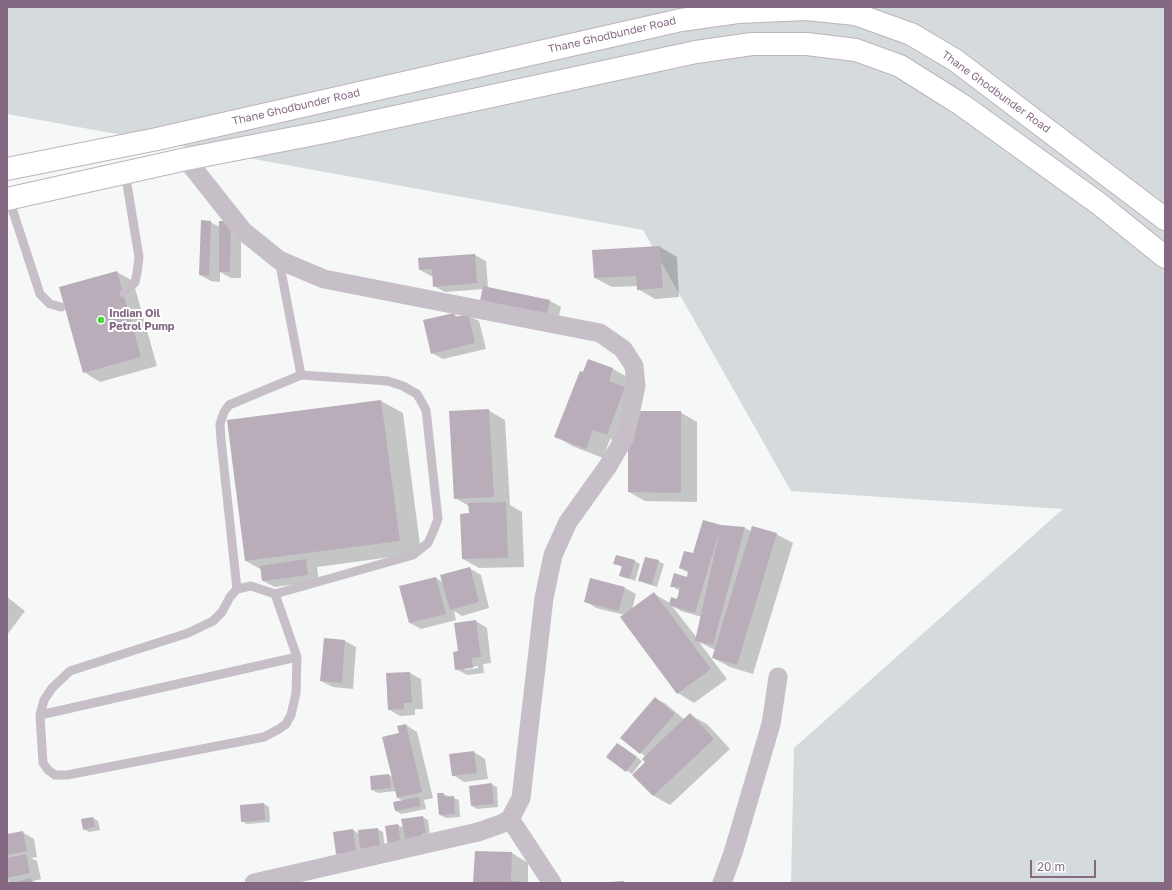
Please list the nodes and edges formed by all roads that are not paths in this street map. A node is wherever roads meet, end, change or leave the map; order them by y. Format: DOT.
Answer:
graph roads {
  1 [pos="186,159"];
  2 [pos="7,169"];
  3 [pos="125,172"];
  4 [pos="8,198"];
  5 [pos="1165,219"];
  6 [pos="1165,257"];
  7 [pos="280,260"];
  8 [pos="124,293"];
  9 [pos="61,307"];
  10 [pos="301,375"];
  11 [pos="237,589"];
  12 [pos="275,594"];
  13 [pos="297,657"];
  14 [pos="778,677"];
  15 [pos="40,715"];
  16 [pos="510,819"];
  17 [pos="254,883"];
  18 [pos="552,883"];
  19 [pos="722,883"];
  1 -- 3 [label="main road"];
  1 -- 6 [label="main road"];
  1 -- 7 [label="street"];
  2 -- 5 [label="main road, Thane Ghodbunder Road"];
  3 -- 4 [label="main road"];
  3 -- 8 [label="lane"];
  4 -- 9 [label="lane"];
  7 -- 10 [label="lane"];
  7 -- 16 [label="street"];
  10 -- 11 [label="lane"];
  10 -- 12 [label="lane"];
  11 -- 12 [label="lane"];
  11 -- 15 [label="lane"];
  12 -- 13 [label="lane"];
  13 -- 15 [label="lane"];
  13 -- 15 [label="lane"];
  14 -- 19 [label="street"];
  16 -- 17 [label="street"];
  16 -- 18 [label="street"];
}
